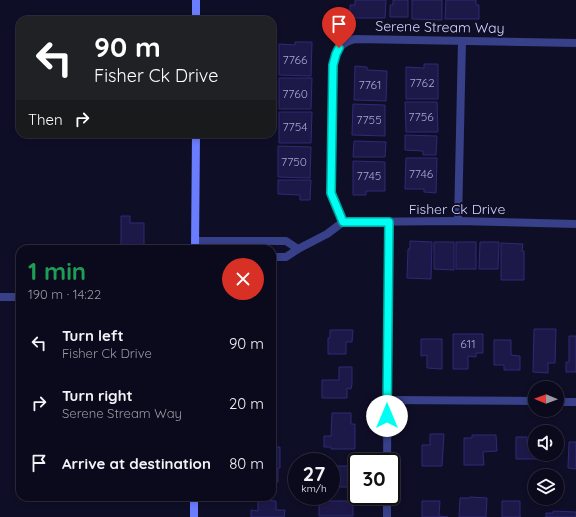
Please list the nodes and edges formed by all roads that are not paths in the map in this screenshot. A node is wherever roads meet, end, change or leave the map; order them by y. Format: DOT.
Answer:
graph roads {
  1 [pos="196,0"];
  2 [pos="196,16"];
  3 [pos="462,41"];
  4 [pos="576,43"];
  5 [pos="196,138"];
  6 [pos="343,222"];
  7 [pos="389,222"];
  8 [pos="458,222"];
  9 [pos="576,224"];
  10 [pos="196,245"];
  11 [pos="298,249"];
  12 [pos="276,257"];
  13 [pos="0,297"];
  14 [pos="16,297"];
  15 [pos="388,400"];
  16 [pos="528,402"];
  17 [pos="564,402"];
  18 [pos="576,402"];
  19 [pos="387,453"];
  20 [pos="194,501"];
  21 [pos="387,505"];
  22 [pos="194,517"];
  23 [pos="387,517"];
  1 -- 2 [label="street"];
  3 -- 4 [label="street, Serene Stream Way"];
  3 -- 6 [label="street, Serene Stream Way"];
  3 -- 8 [label="street"];
  5 -- 10 [label="street"];
  6 -- 7 [label="street, Fisher Ck Drive"];
  6 -- 11 [label="street"];
  7 -- 8 [label="street, Fisher Ck Drive"];
  7 -- 15 [label="street"];
  8 -- 9 [label="street, Fisher Ck Drive"];
  10 -- 11 [label="street"];
  11 -- 12 [label="street"];
  13 -- 14 [label="street"];
  15 -- 16 [label="street"];
  15 -- 19 [label="street"];
  17 -- 18 [label="street"];
  20 -- 22 [label="street"];
  21 -- 23 [label="street"];
}
